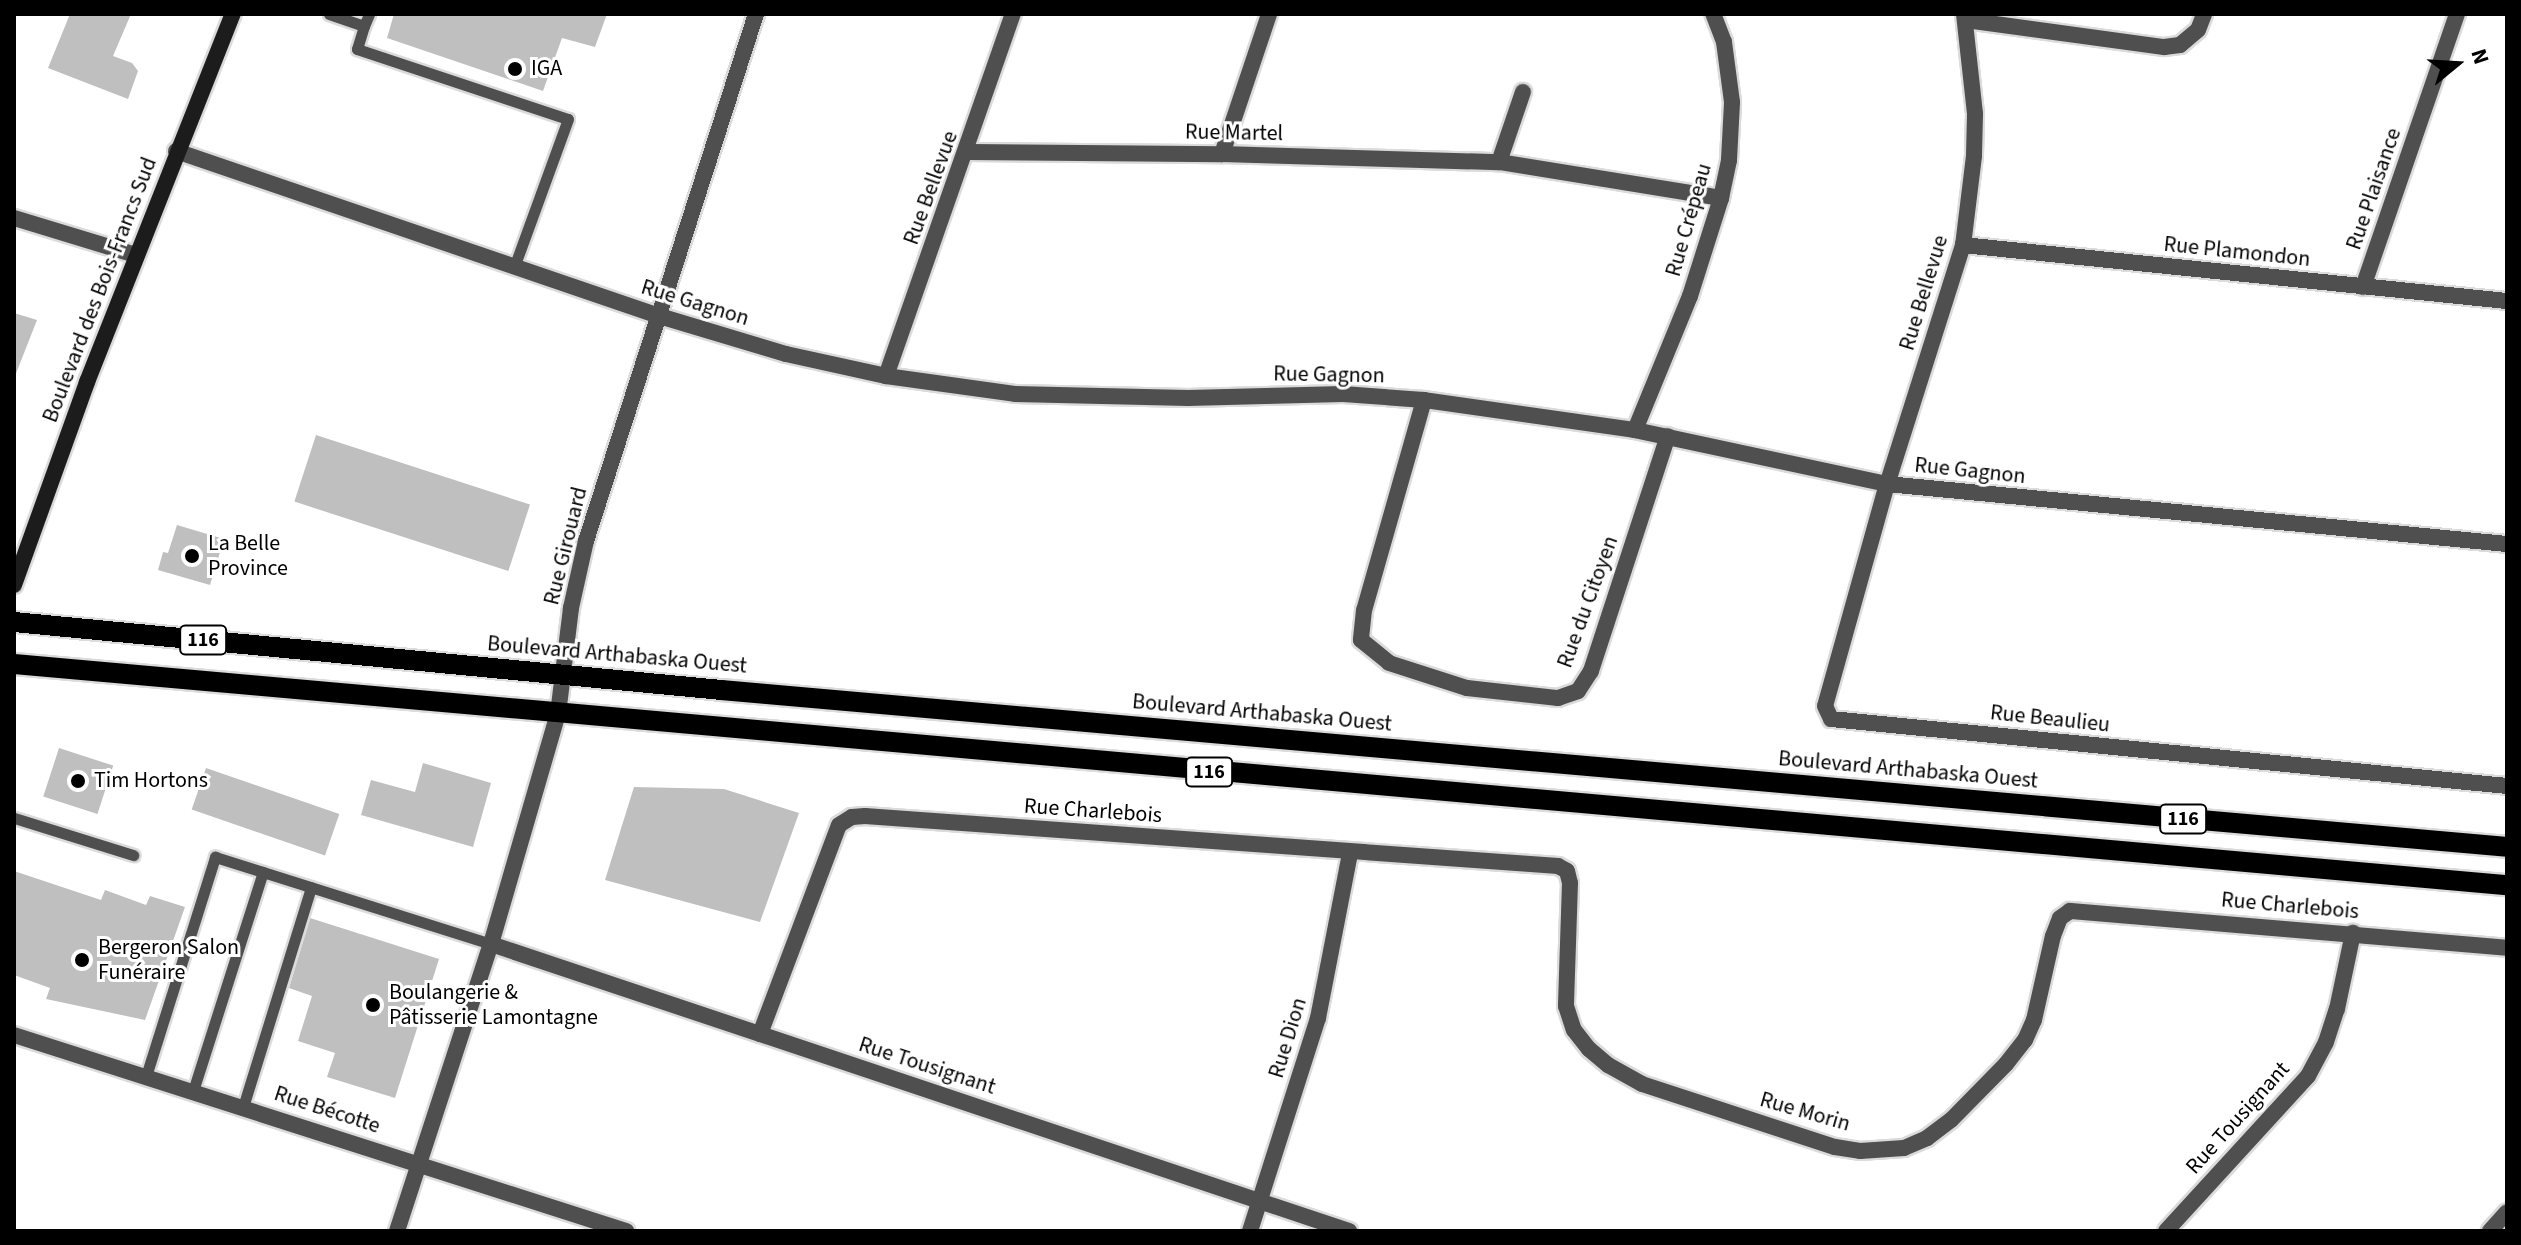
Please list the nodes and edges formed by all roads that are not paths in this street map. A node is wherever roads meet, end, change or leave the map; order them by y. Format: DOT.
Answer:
graph roads {
  1 [pos="233,14"];
  2 [pos="329,14"];
  3 [pos="369,14"];
  4 [pos="756,14"];
  5 [pos="1013,14"];
  6 [pos="1269,14"];
  7 [pos="1713,14"];
  8 [pos="2204,14"];
  9 [pos="2457,14"];
  10 [pos="1965,17"];
  11 [pos="364,26"];
  12 [pos="1523,92"];
  13 [pos="176,151"];
  14 [pos="968,152"];
  15 [pos="1222,154"];
  16 [pos="1499,162"];
  17 [pos="1721,198"];
  18 [pos="14,218"];
  19 [pos="1963,245"];
  20 [pos="136,255"];
  21 [pos="514,267"];
  22 [pos="2363,287"];
  23 [pos="2507,301"];
  24 [pos="656,315"];
  25 [pos="886,376"];
  26 [pos="1424,400"];
  27 [pos="1635,430"];
  28 [pos="1668,436"];
  29 [pos="1887,484"];
  30 [pos="2507,544"];
  31 [pos="20,554"];
  32 [pos="14,585"];
  33 [pos="14,622"];
  34 [pos="14,664"];
  35 [pos="565,675"];
  36 [pos="558,714"];
  37 [pos="2507,786"];
  38 [pos="14,818"];
  39 [pos="2507,847"];
  40 [pos="1350,853"];
  41 [pos="133,855"];
  42 [pos="1567,871"];
  43 [pos="263,872"];
  44 [pos="2507,885"];
  45 [pos="311,887"];
  46 [pos="2070,911"];
  47 [pos="2353,933"];
  48 [pos="491,944"];
  49 [pos="2507,948"];
  50 [pos="760,1034"];
  51 [pos="14,1035"];
  52 [pos="146,1076"];
  53 [pos="193,1091"];
  54 [pos="243,1107"];
  55 [pos="419,1162"];
  56 [pos="1260,1200"];
  57 [pos="2507,1212"];
  58 [pos="397,1231"];
  59 [pos="626,1231"];
  60 [pos="1250,1231"];
  61 [pos="1349,1231"];
  62 [pos="2166,1231"];
  63 [pos="2490,1231"];
  1 -- 13 [label="street, Boulevard des Bois-Francs Sud"];
  2 -- 11 [label="lane"];
  3 -- 11 [label="lane"];
  4 -- 24 [label="street, Rue Girouard"];
  5 -- 14 [label="street, Rue Bellevue"];
  6 -- 15 [label="street"];
  7 -- 17 [label="street, Rue Crépeau"];
  8 -- 10 [label="street"];
  9 -- 22 [label="street, Rue Plaisance"];
  10 -- 19 [label="street, Rue Bellevue"];
  11 -- 21 [label="lane"];
  12 -- 16 [label="street"];
  13 -- 20 [label="street, Boulevard des Bois-Francs Sud"];
  13 -- 21 [label="street, Rue Gagnon"];
  14 -- 15 [label="street, Rue Martel"];
  14 -- 25 [label="street, Rue Bellevue"];
  15 -- 16 [label="street, Rue Martel"];
  16 -- 17 [label="street, Rue Martel"];
  17 -- 27 [label="street, Rue Crépeau"];
  18 -- 20 [label="street"];
  19 -- 22 [label="street, Rue Plamondon"];
  19 -- 29 [label="street, Rue Bellevue"];
  20 -- 31 [label="street, Boulevard des Bois-Francs Sud"];
  21 -- 24 [label="street, Rue Gagnon"];
  22 -- 23 [label="street, Rue Plamondon"];
  24 -- 25 [label="street, Rue Gagnon"];
  24 -- 35 [label="street, Rue Girouard"];
  25 -- 26 [label="street, Rue Gagnon"];
  26 -- 27 [label="street, Rue Gagnon"];
  26 -- 28 [label="street, Rue du Citoyen"];
  27 -- 28 [label="street, Rue Gagnon"];
  28 -- 29 [label="street, Rue Gagnon"];
  29 -- 30 [label="street, Rue Gagnon"];
  29 -- 37 [label="street, Rue Beaulieu"];
  31 -- 32 [label="street, Boulevard des Bois-Francs Sud"];
  33 -- 35 [label="main road, Boulevard Arthabaska Ouest / 116"];
  34 -- 36 [label="main road, 116"];
  35 -- 36 [label="street, Rue Girouard"];
  35 -- 39 [label="main road, Boulevard Arthabaska Ouest / 116"];
  36 -- 44 [label="main road, 116"];
  36 -- 48 [label="street, Rue Girouard"];
  38 -- 41 [label="lane"];
  40 -- 42 [label="street, Rue Charlebois"];
  40 -- 50 [label="street, Rue Charlebois"];
  40 -- 56 [label="street, Rue Dion"];
  42 -- 46 [label="street, Rue Morin"];
  43 -- 45 [label="lane"];
  43 -- 52 [label="lane"];
  43 -- 53 [label="lane"];
  45 -- 48 [label="lane"];
  45 -- 54 [label="lane"];
  46 -- 47 [label="street, Rue Charlebois"];
  47 -- 49 [label="street, Rue Charlebois"];
  47 -- 62 [label="street, Rue Tousignant"];
  48 -- 50 [label="street, Rue Tousignant"];
  48 -- 55 [label="street, Rue Girouard"];
  50 -- 56 [label="street, Rue Tousignant"];
  51 -- 52 [label="street, Rue Bécotte"];
  52 -- 53 [label="street, Rue Bécotte"];
  53 -- 54 [label="street, Rue Bécotte"];
  54 -- 55 [label="street, Rue Bécotte"];
  55 -- 58 [label="street, Rue Girouard"];
  55 -- 59 [label="street, Rue Bécotte"];
  56 -- 60 [label="street, Rue Dion"];
  56 -- 61 [label="street, Rue Tousignant"];
  57 -- 63 [label="street"];
}
